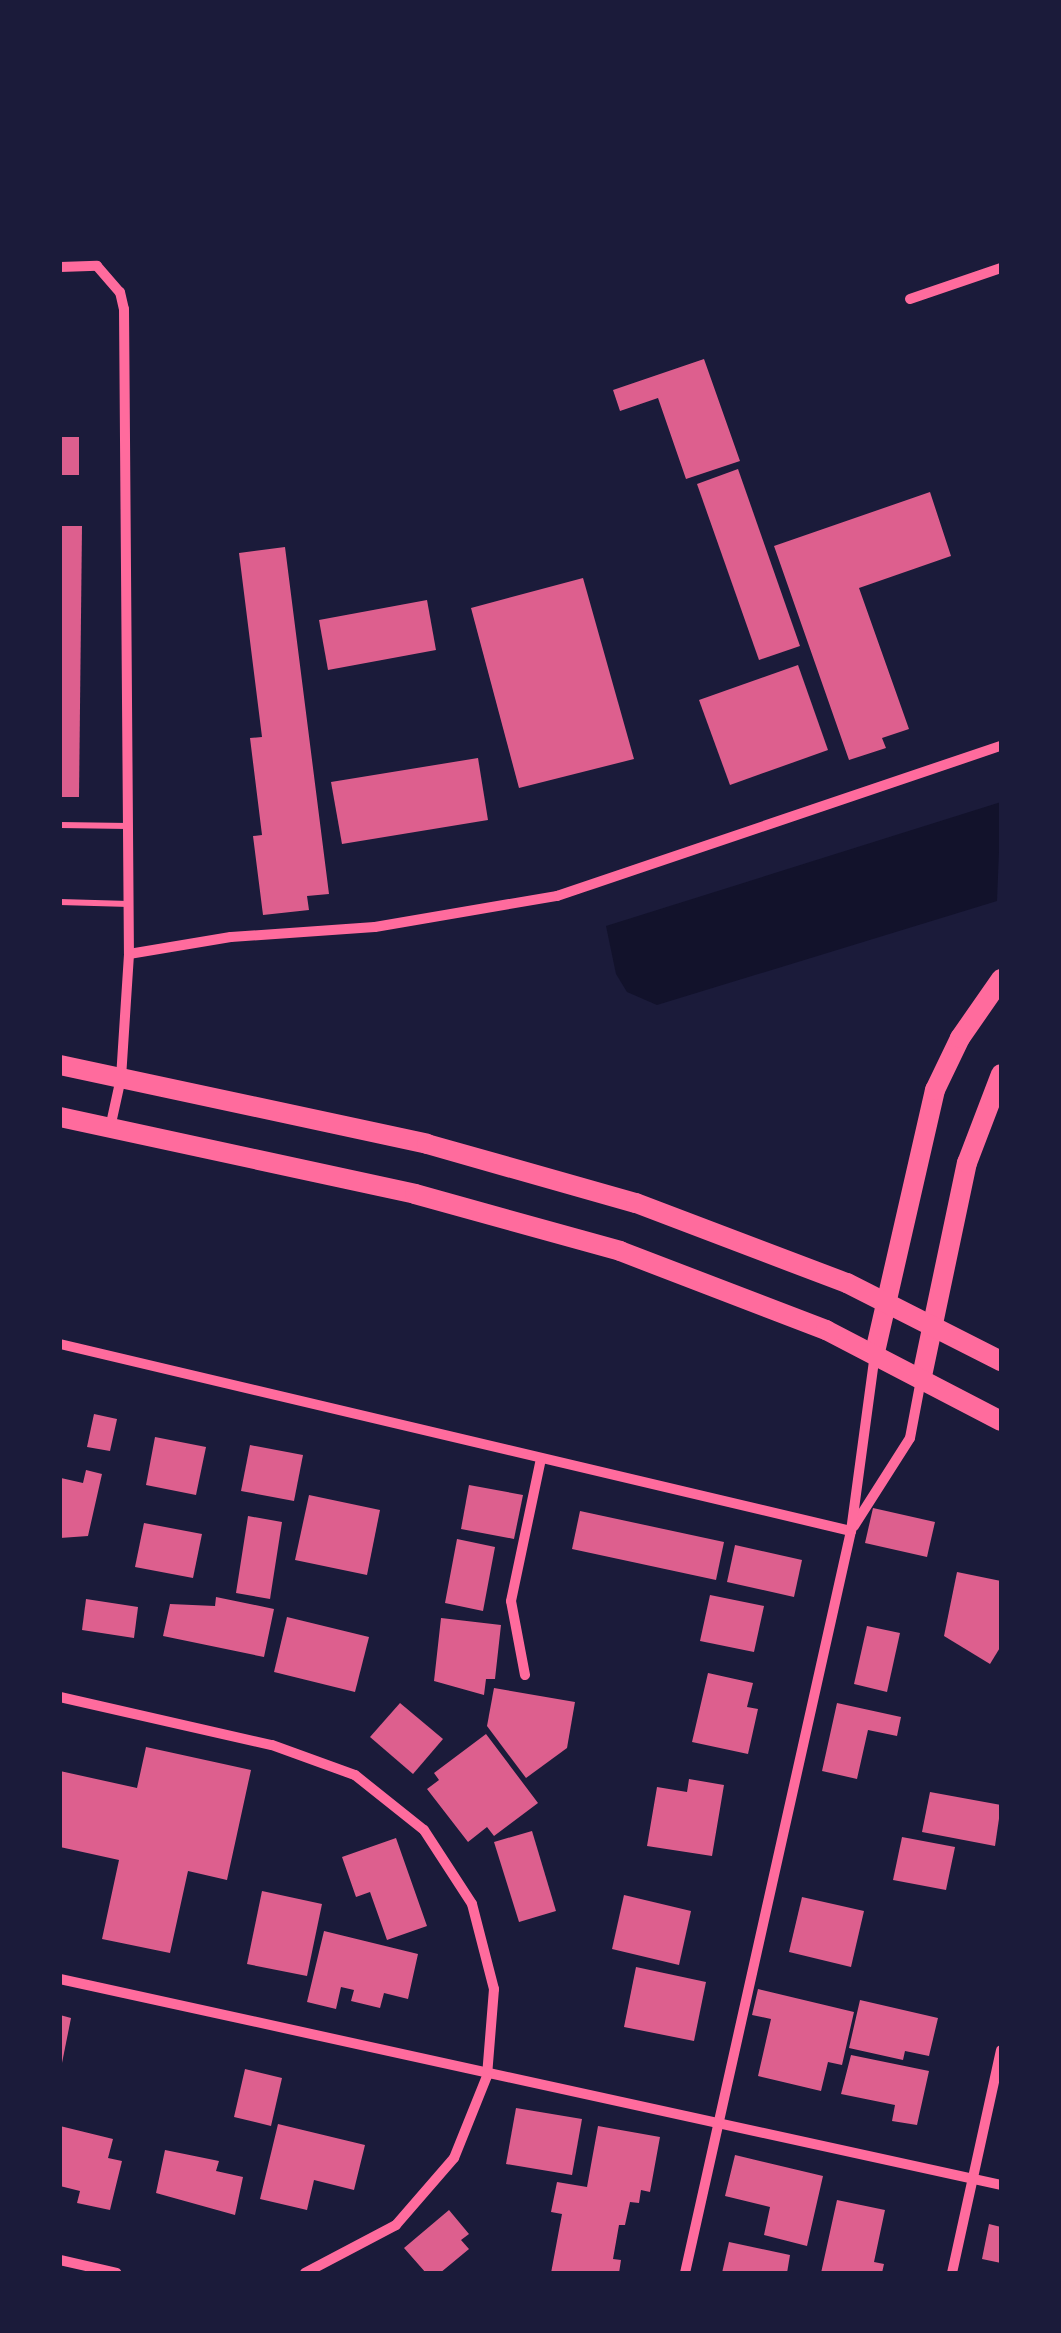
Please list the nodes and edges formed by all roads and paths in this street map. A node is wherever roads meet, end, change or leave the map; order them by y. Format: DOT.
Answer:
graph roads {
  1 [pos="60,266"];
  2 [pos="1001,268"];
  3 [pos="910,299"];
  4 [pos="1001,746"];
  5 [pos="60,826"];
  6 [pos="128,826"];
  7 [pos="60,902"];
  8 [pos="128,904"];
  9 [pos="129,954"];
  10 [pos="1001,979"];
  11 [pos="60,1065"];
  12 [pos="1001,1074"];
  13 [pos="121,1078"];
  14 [pos="60,1117"];
  15 [pos="110,1128"];
  16 [pos="886,1300"];
  17 [pos="933,1324"];
  18 [pos="60,1344"];
  19 [pos="875,1352"];
  20 [pos="1001,1361"];
  21 [pos="922,1376"];
  22 [pos="1001,1421"];
  23 [pos="542,1459"];
  24 [pos="851,1531"];
  25 [pos="525,1676"];
  26 [pos="60,1697"];
  27 [pos="60,1978"];
  28 [pos="1001,2050"];
  29 [pos="487,2076"];
  30 [pos="716,2122"];
  31 [pos="972,2178"];
  32 [pos="1001,2184"];
  33 [pos="60,2260"];
  34 [pos="117,2273"];
  35 [pos="305,2273"];
  36 [pos="685,2273"];
  37 [pos="952,2273"];
  1 -- 6 [label="street"];
  2 -- 3 [label="street"];
  4 -- 9 [label="street"];
  5 -- 6 [label="lane"];
  6 -- 8 [label="street"];
  7 -- 8 [label="lane"];
  8 -- 9 [label="street"];
  9 -- 13 [label="street"];
  10 -- 16 [label="main road"];
  11 -- 13 [label="main road"];
  12 -- 17 [label="main road"];
  13 -- 15 [label="street"];
  13 -- 16 [label="main road"];
  14 -- 15 [label="main road"];
  15 -- 19 [label="main road"];
  16 -- 17 [label="main road"];
  16 -- 19 [label="main road"];
  17 -- 20 [label="main road"];
  17 -- 21 [label="main road"];
  18 -- 23 [label="street"];
  19 -- 21 [label="main road"];
  19 -- 24 [label="street"];
  21 -- 22 [label="main road"];
  21 -- 24 [label="street"];
  23 -- 24 [label="street"];
  23 -- 25 [label="street"];
  24 -- 30 [label="street"];
  26 -- 29 [label="street"];
  27 -- 29 [label="street"];
  28 -- 31 [label="street"];
  29 -- 30 [label="street"];
  29 -- 35 [label="street"];
  30 -- 31 [label="street"];
  30 -- 36 [label="street"];
  31 -- 32 [label="street"];
  31 -- 37 [label="street"];
  33 -- 34 [label="street"];
}
